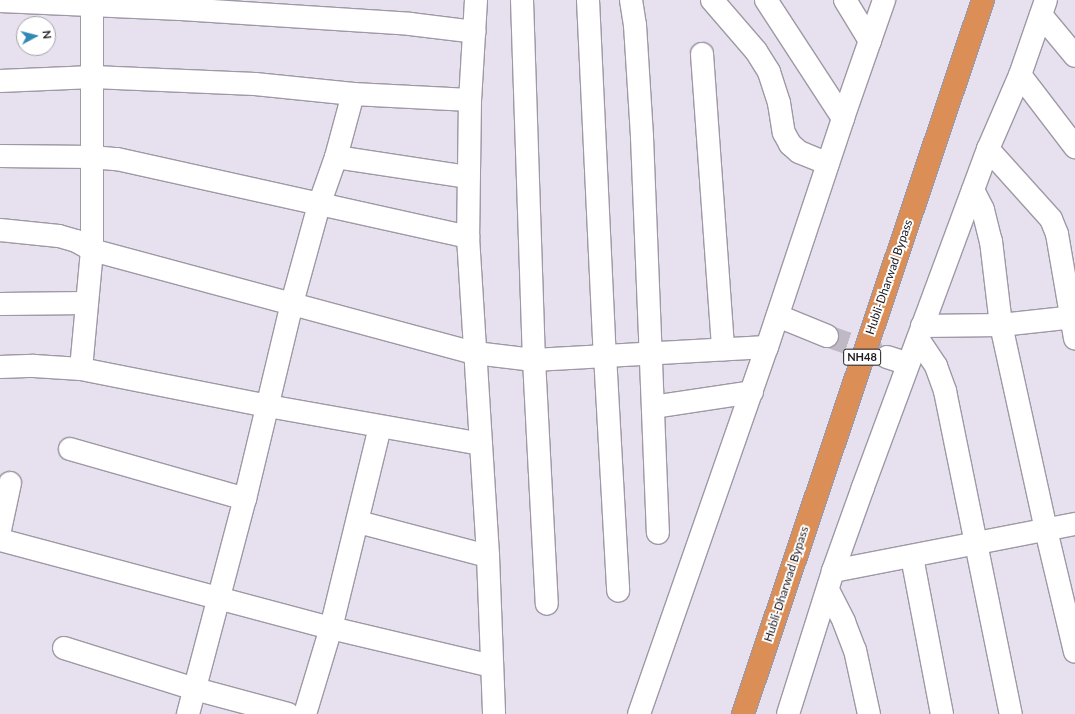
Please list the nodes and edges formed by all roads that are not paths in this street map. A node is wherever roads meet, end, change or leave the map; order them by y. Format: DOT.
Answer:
graph roads {
  1 [pos="476,0"];
  2 [pos="522,0"];
  3 [pos="588,0"];
  4 [pos="631,0"];
  5 [pos="712,0"];
  6 [pos="766,0"];
  7 [pos="845,0"];
  8 [pos="884,0"];
  9 [pos="983,0"];
  10 [pos="0,1"];
  11 [pos="92,3"];
  12 [pos="1043,7"];
  13 [pos="475,32"];
  14 [pos="870,41"];
  15 [pos="702,54"];
  16 [pos="1075,56"];
  17 [pos="1020,75"];
  18 [pos="93,77"];
  19 [pos="0,80"];
  20 [pos="353,94"];
  21 [pos="470,100"];
  22 [pos="843,118"];
  23 [pos="1075,147"];
  24 [pos="988,149"];
  25 [pos="0,156"];
  26 [pos="92,156"];
  27 [pos="336,157"];
  28 [pos="828,164"];
  29 [pos="469,177"];
  30 [pos="973,190"];
  31 [pos="318,205"];
  32 [pos="0,230"];
  33 [pos="468,237"];
  34 [pos="92,250"];
  35 [pos="87,303"];
  36 [pos="292,303"];
  37 [pos="0,304"];
  38 [pos="778,316"];
  39 [pos="1073,324"];
  40 [pos="1001,325"];
  41 [pos="920,332"];
  42 [pos="827,336"];
  43 [pos="767,347"];
  44 [pos="723,348"];
  45 [pos="650,352"];
  46 [pos="475,353"];
  47 [pos="604,355"];
  48 [pos="887,357"];
  49 [pos="534,360"];
  50 [pos="908,364"];
  51 [pos="0,366"];
  52 [pos="81,369"];
  53 [pos="752,392"];
  54 [pos="268,406"];
  55 [pos="653,407"];
  56 [pos="380,427"];
  57 [pos="481,444"];
  58 [pos="70,449"];
  59 [pos="10,483"];
  60 [pos="245,499"];
  61 [pos="358,522"];
  62 [pos="1075,524"];
  63 [pos="0,530"];
  64 [pos="1046,530"];
  65 [pos="658,533"];
  66 [pos="0,540"];
  67 [pos="976,544"];
  68 [pos="488,556"];
  69 [pos="912,557"];
  70 [pos="831,581"];
  71 [pos="618,591"];
  72 [pos="220,599"];
  73 [pos="547,604"];
  74 [pos="331,628"];
  75 [pos="64,648"];
  76 [pos="1075,652"];
  77 [pos="492,666"];
  78 [pos="195,689"];
  79 [pos="188,714"];
  80 [pos="288,714"];
  81 [pos="305,714"];
  82 [pos="494,714"];
  83 [pos="639,714"];
  84 [pos="743,714"];
  85 [pos="788,714"];
  86 [pos="869,714"];
  87 [pos="942,714"];
  88 [pos="1011,714"];
  1 -- 13 [label="street"];
  2 -- 49 [label="street"];
  3 -- 47 [label="street"];
  4 -- 45 [label="street"];
  5 -- 28 [label="street"];
  6 -- 22 [label="street"];
  7 -- 14 [label="street"];
  8 -- 14 [label="street"];
  9 -- 84 [label="highway, Hubli-Dharwad Bypass / NH48"];
  10 -- 11 [label="street"];
  11 -- 13 [label="street"];
  11 -- 18 [label="street"];
  12 -- 16 [label="street"];
  12 -- 17 [label="street"];
  13 -- 21 [label="street"];
  14 -- 22 [label="street"];
  15 -- 44 [label="street"];
  17 -- 23 [label="street"];
  17 -- 24 [label="street"];
  18 -- 19 [label="street"];
  18 -- 20 [label="street"];
  18 -- 26 [label="street"];
  20 -- 21 [label="street"];
  20 -- 27 [label="street"];
  21 -- 29 [label="street"];
  22 -- 28 [label="street"];
  24 -- 30 [label="street"];
  24 -- 39 [label="street"];
  25 -- 26 [label="street"];
  26 -- 31 [label="street"];
  26 -- 34 [label="street"];
  27 -- 29 [label="street"];
  27 -- 31 [label="street"];
  28 -- 38 [label="street"];
  29 -- 33 [label="street"];
  30 -- 40 [label="street"];
  30 -- 41 [label="street"];
  31 -- 33 [label="street"];
  31 -- 36 [label="street"];
  32 -- 34 [label="street"];
  33 -- 46 [label="street"];
  34 -- 35 [label="street"];
  34 -- 36 [label="street"];
  35 -- 37 [label="street"];
  35 -- 52 [label="street"];
  36 -- 46 [label="street"];
  36 -- 54 [label="street"];
  38 -- 42 [label="street"];
  38 -- 43 [label="street"];
  39 -- 40 [label="street"];
  40 -- 41 [label="street"];
  40 -- 64 [label="street"];
  41 -- 50 [label="street"];
  41 -- 67 [label="street"];
  43 -- 44 [label="street"];
  43 -- 53 [label="street"];
  44 -- 45 [label="street"];
  45 -- 47 [label="street"];
  45 -- 55 [label="street"];
  46 -- 49 [label="street"];
  46 -- 57 [label="street"];
  47 -- 49 [label="street"];
  47 -- 71 [label="street"];
  48 -- 50 [label="street"];
  49 -- 73 [label="street"];
  50 -- 70 [label="street"];
  51 -- 52 [label="street"];
  52 -- 54 [label="street"];
  53 -- 55 [label="street"];
  53 -- 83 [label="street"];
  54 -- 56 [label="street"];
  54 -- 60 [label="street"];
  55 -- 65 [label="street"];
  56 -- 57 [label="street"];
  56 -- 61 [label="street"];
  57 -- 68 [label="street"];
  58 -- 60 [label="street"];
  59 -- 63 [label="street"];
  60 -- 72 [label="street"];
  61 -- 68 [label="street"];
  61 -- 74 [label="street"];
  62 -- 64 [label="street"];
  64 -- 67 [label="street"];
  64 -- 76 [label="street"];
  66 -- 72 [label="street"];
  67 -- 69 [label="street"];
  67 -- 88 [label="street"];
  68 -- 77 [label="street"];
  69 -- 70 [label="street"];
  69 -- 87 [label="street"];
  70 -- 85 [label="street"];
  70 -- 86 [label="street"];
  72 -- 74 [label="street"];
  72 -- 78 [label="street"];
  74 -- 77 [label="street"];
  74 -- 81 [label="street"];
  75 -- 78 [label="street"];
  77 -- 82 [label="street"];
  78 -- 79 [label="street"];
  78 -- 80 [label="street"];
}
